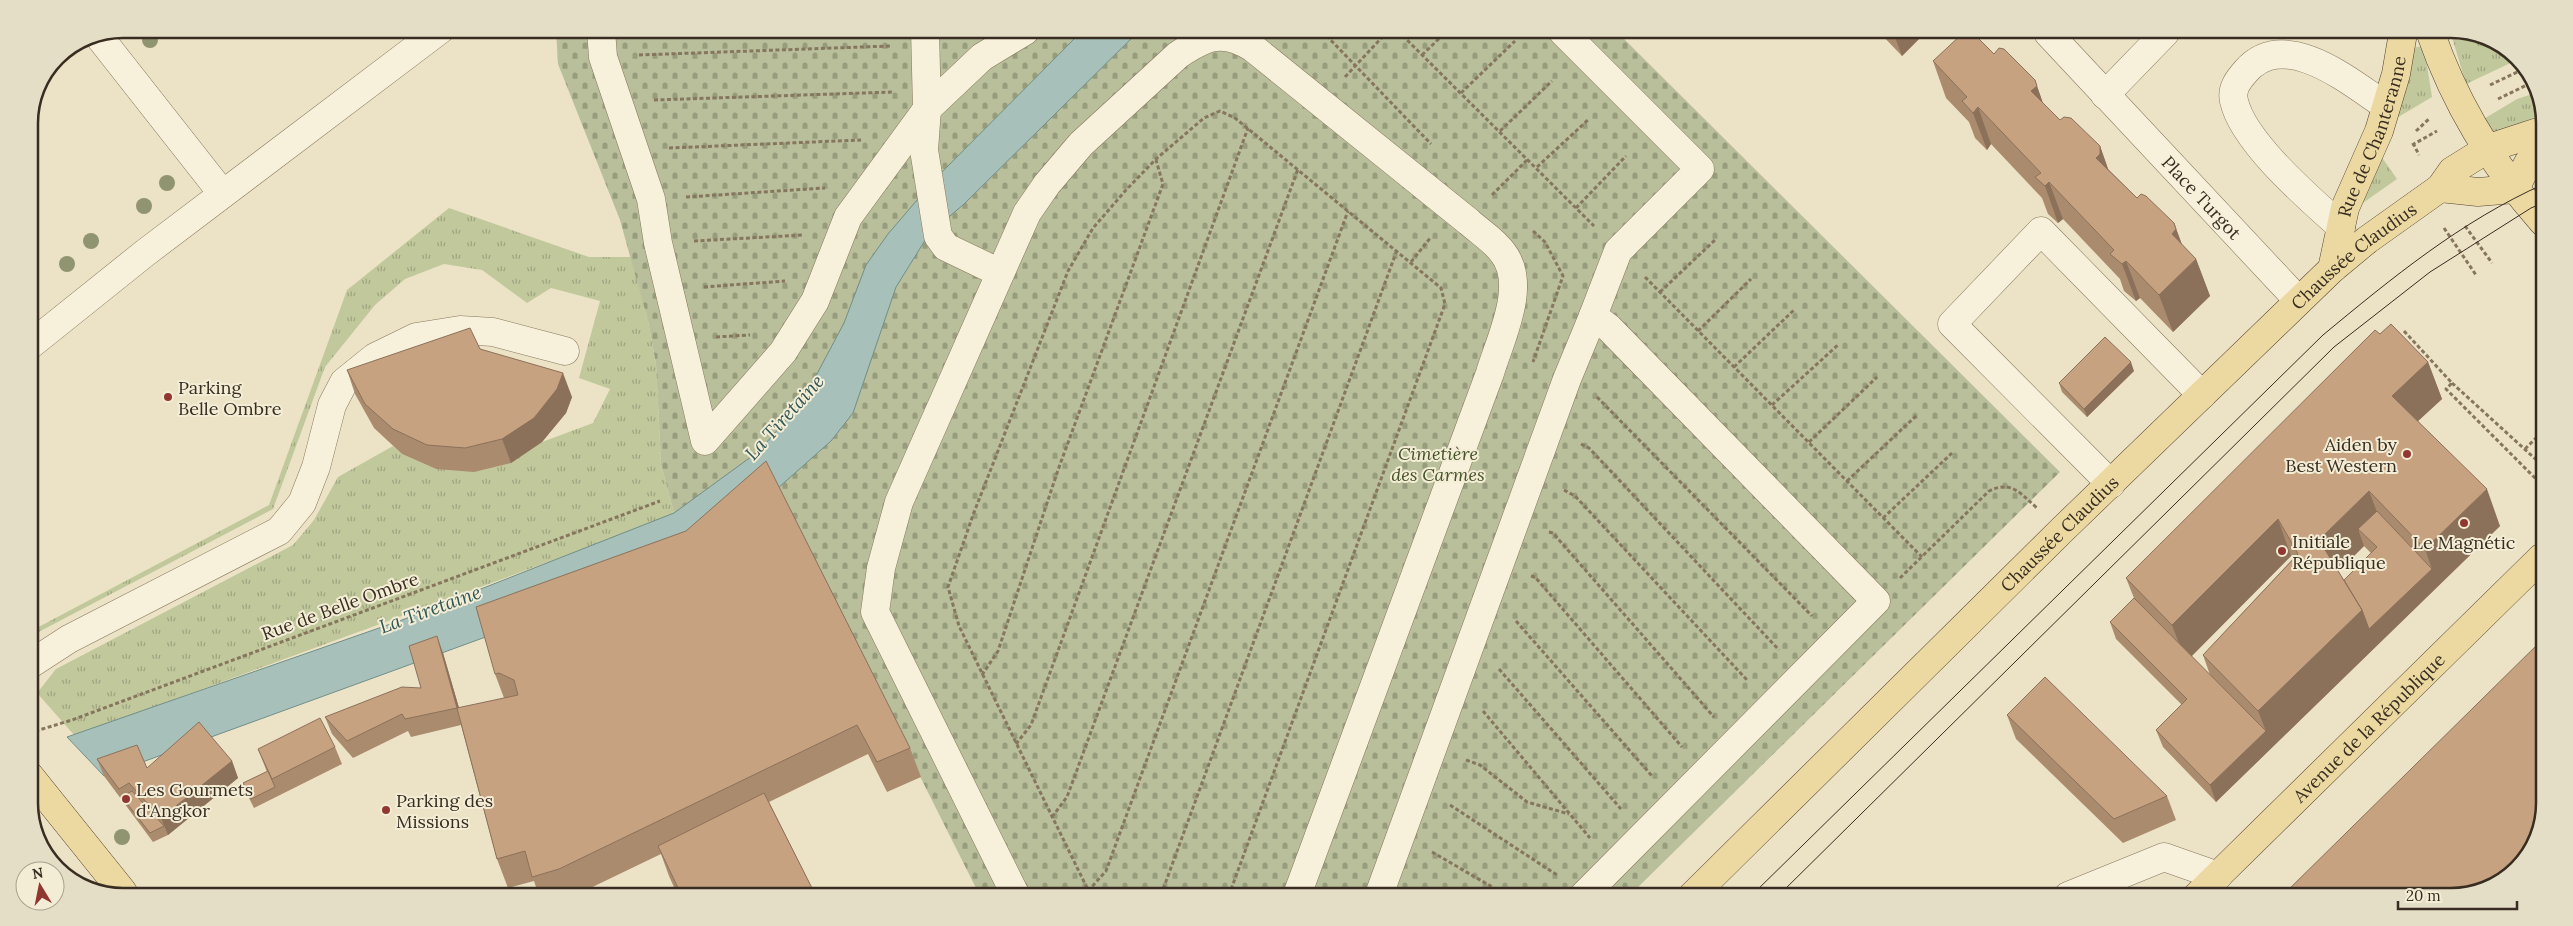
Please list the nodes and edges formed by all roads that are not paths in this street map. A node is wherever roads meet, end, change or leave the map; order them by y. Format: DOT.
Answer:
graph roads {
  1 [pos="429,38"];
  2 [pos="602,38"];
  3 [pos="925,38"];
  4 [pos="1013,38"];
  5 [pos="1208,38"];
  6 [pos="1238,38"];
  7 [pos="1568,38"];
  8 [pos="2160,38"];
  9 [pos="2402,38"];
  10 [pos="2433,38"];
  11 [pos="102,40"];
  12 [pos="2056,41"];
  13 [pos="2105,95"];
  14 [pos="926,100"];
  15 [pos="2386,106"];
  16 [pos="2535,133"];
  17 [pos="2489,148"];
  18 [pos="2535,155"];
  19 [pos="2440,188"];
  20 [pos="2515,189"];
  21 [pos="222,193"];
  22 [pos="2535,213"];
  23 [pos="2341,227"];
  24 [pos="2332,269"];
  25 [pos="1000,273"];
  26 [pos="2298,300"];
  27 [pos="1593,316"];
  28 [pos="38,339"];
  29 [pos="565,351"];
  30 [pos="2202,395"];
  31 [pos="2111,484"];
  32 [pos="2536,563"];
  33 [pos="38,658"];
  34 [pos="38,786"];
  35 [pos="2218,876"];
  36 [pos="120,888"];
  37 [pos="1012,888"];
  38 [pos="1301,888"];
  39 [pos="1382,888"];
  40 [pos="1592,888"];
  41 [pos="1700,888"];
  42 [pos="2088,888"];
  43 [pos="2205,888"];
  1 -- 21 [label="street"];
  2 -- 14 [label="street"];
  3 -- 14 [label="street"];
  4 -- 14 [label="street"];
  5 -- 25 [label="street"];
  6 -- 38 [label="street"];
  7 -- 27 [label="street"];
  8 -- 13 [label="street"];
  9 -- 15 [label="main road, Rue de Chanteranne"];
  10 -- 17 [label="main road"];
  11 -- 21 [label="street"];
  12 -- 13 [label="street, Place Turgot"];
  13 -- 26 [label="street, Place Turgot"];
  14 -- 25 [label="street"];
  15 -- 23 [label="main road, Rue de Chanteranne"];
  15 -- 23 [label="street"];
  16 -- 17 [label="main road"];
  17 -- 19 [label="main road, Chaussée Claudius"];
  17 -- 20 [label="main road"];
  18 -- 20 [label="main road"];
  19 -- 20 [label="main road"];
  19 -- 24 [label="main road, Chaussée Claudius"];
  20 -- 22 [label="main road"];
  21 -- 28 [label="street"];
  23 -- 24 [label="main road, Rue de Chanteranne"];
  24 -- 26 [label="main road, Chaussée Claudius"];
  25 -- 37 [label="street"];
  26 -- 30 [label="main road, Chaussée Claudius"];
  27 -- 39 [label="street"];
  27 -- 40 [label="street"];
  29 -- 33 [label="street"];
  30 -- 31 [label="main road, Chaussée Claudius"];
  30 -- 31 [label="street"];
  31 -- 41 [label="main road, Chaussée Claudius"];
  32 -- 35 [label="main road, Avenue de la République"];
  34 -- 36 [label="main road"];
  35 -- 42 [label="street"];
  35 -- 43 [label="main road, Avenue de la République"];
}
